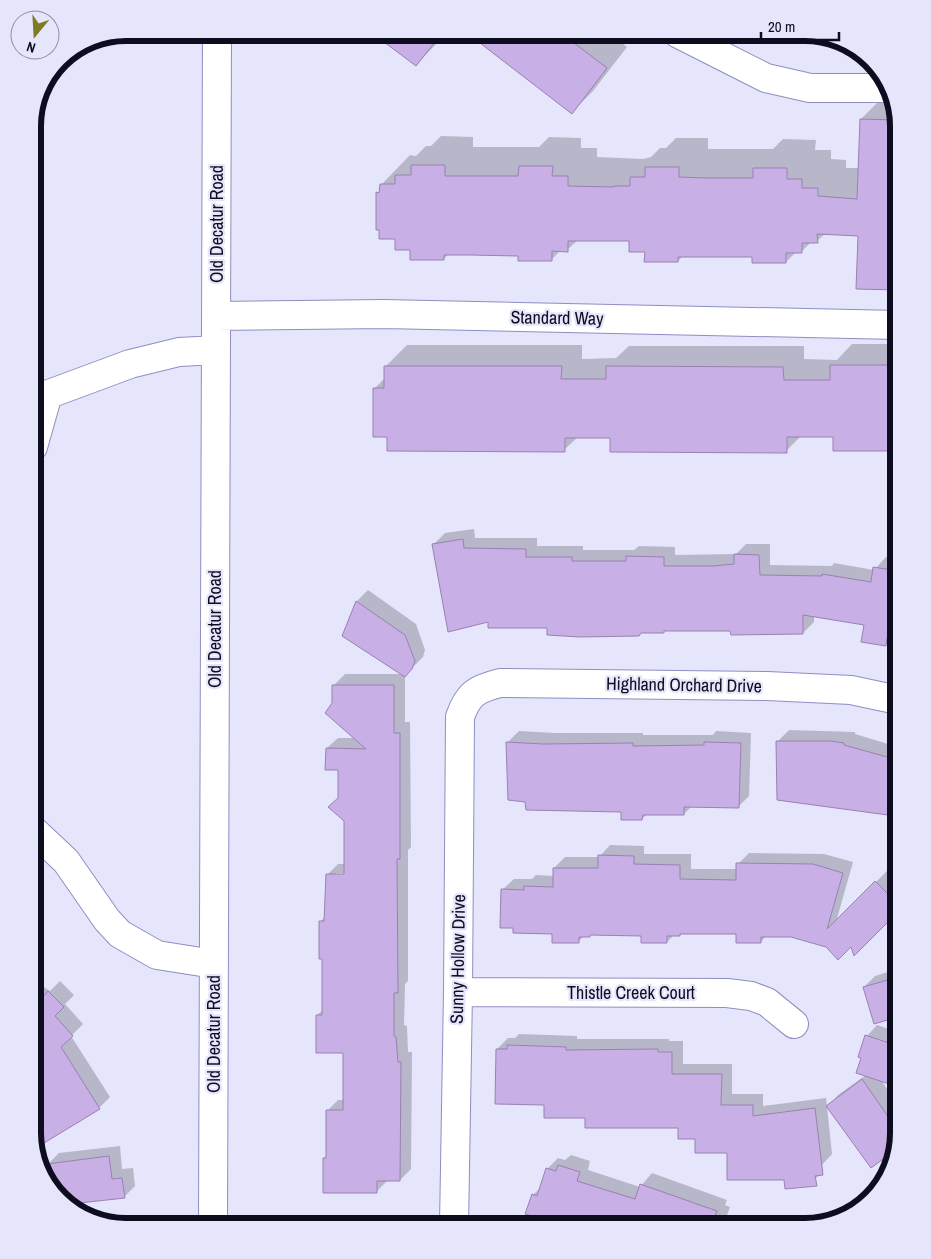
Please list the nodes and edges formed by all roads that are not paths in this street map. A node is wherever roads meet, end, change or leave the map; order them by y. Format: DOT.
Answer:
graph roads {
  1 [pos="217,41"];
  2 [pos="693,41"];
  3 [pos="880,88"];
  4 [pos="216,316"];
  5 [pos="890,325"];
  6 [pos="216,350"];
  7 [pos="41,397"];
  8 [pos="472,694"];
  9 [pos="890,698"];
  10 [pos="41,838"];
  11 [pos="214,964"];
  12 [pos="458,992"];
  13 [pos="794,1024"];
  14 [pos="213,1218"];
  15 [pos="454,1218"];
  1 -- 4 [label="street, Old Decatur Road"];
  2 -- 3 [label="street"];
  4 -- 5 [label="street, Standard Way"];
  4 -- 6 [label="street, Old Decatur Road"];
  6 -- 7 [label="street"];
  6 -- 11 [label="street, Old Decatur Road"];
  8 -- 9 [label="street, Highland Orchard Drive"];
  8 -- 12 [label="street, Sunny Hollow Drive"];
  10 -- 11 [label="street"];
  11 -- 14 [label="street, Old Decatur Road"];
  12 -- 13 [label="street, Thistle Creek Court"];
  12 -- 15 [label="street, Sunny Hollow Drive"];
}
